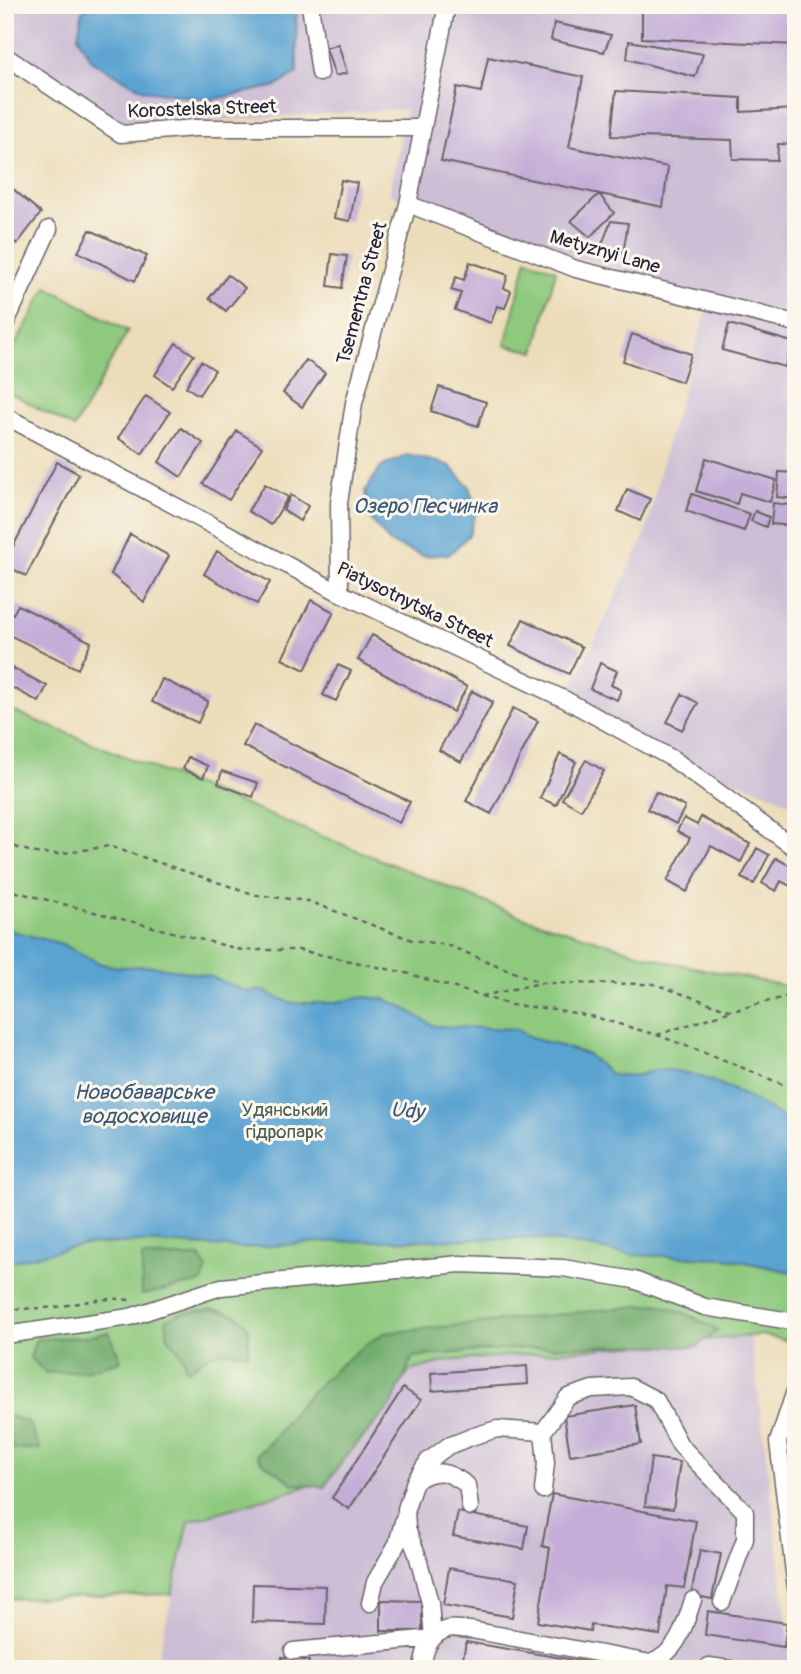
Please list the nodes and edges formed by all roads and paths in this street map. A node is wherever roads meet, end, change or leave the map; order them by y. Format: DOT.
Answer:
graph roads {
  1 [pos="310,5"];
  2 [pos="447,5"];
  3 [pos="5,56"];
  4 [pos="320,72"];
  5 [pos="424,128"];
  6 [pos="408,204"];
  7 [pos="49,229"];
  8 [pos="796,323"];
  9 [pos="5,325"];
  10 [pos="5,416"];
  11 [pos="340,593"];
  12 [pos="5,844"];
  13 [pos="796,849"];
  14 [pos="5,889"];
  15 [pos="541,984"];
  16 [pos="796,994"];
  17 [pos="480,996"];
  18 [pos="732,1011"];
  19 [pos="657,1035"];
  20 [pos="796,1090"];
  21 [pos="161,1307"];
  22 [pos="5,1310"];
  23 [pos="796,1322"];
  24 [pos="5,1335"];
  25 [pos="796,1388"];
  26 [pos="543,1432"];
  27 [pos="415,1482"];
  28 [pos="543,1490"];
  29 [pos="470,1507"];
  30 [pos="406,1509"];
  31 [pos="796,1588"];
  32 [pos="693,1600"];
  33 [pos="722,1602"];
  34 [pos="370,1603"];
  35 [pos="433,1638"];
  36 [pos="293,1651"];
  37 [pos="614,1662"];
  38 [pos="656,1666"];
  39 [pos="709,1666"];
  40 [pos="422,1669"];
  41 [pos="730,1669"];
  1 -- 4 [label="street"];
  2 -- 5 [label="street, Tsementna Street"];
  3 -- 5 [label="street, Korostelska Street"];
  5 -- 6 [label="street, Tsementna Street"];
  6 -- 8 [label="street, Metyznyi Lane"];
  6 -- 11 [label="street, Tsementna Street"];
  7 -- 9 [label="street"];
  10 -- 11 [label="street, Piatysotnytska Street"];
  11 -- 13 [label="street, Piatysotnytska Street"];
  12 -- 15 [label="path"];
  14 -- 17 [label="path"];
  15 -- 17 [label="path"];
  15 -- 18 [label="path"];
  16 -- 18 [label="path"];
  17 -- 19 [label="path"];
  18 -- 19 [label="path"];
  19 -- 20 [label="path"];
  21 -- 22 [label="path"];
  21 -- 23 [label="street"];
  21 -- 24 [label="street"];
  25 -- 31 [label="street"];
  26 -- 27 [label="street"];
  26 -- 28 [label="street"];
  26 -- 33 [label="street"];
  27 -- 29 [label="street"];
  27 -- 30 [label="street"];
  30 -- 34 [label="street"];
  30 -- 35 [label="street"];
  32 -- 38 [label="street"];
  35 -- 36 [label="street"];
  35 -- 37 [label="street"];
  35 -- 40 [label="street"];
  37 -- 38 [label="street"];
  39 -- 41 [label="street"];
}
